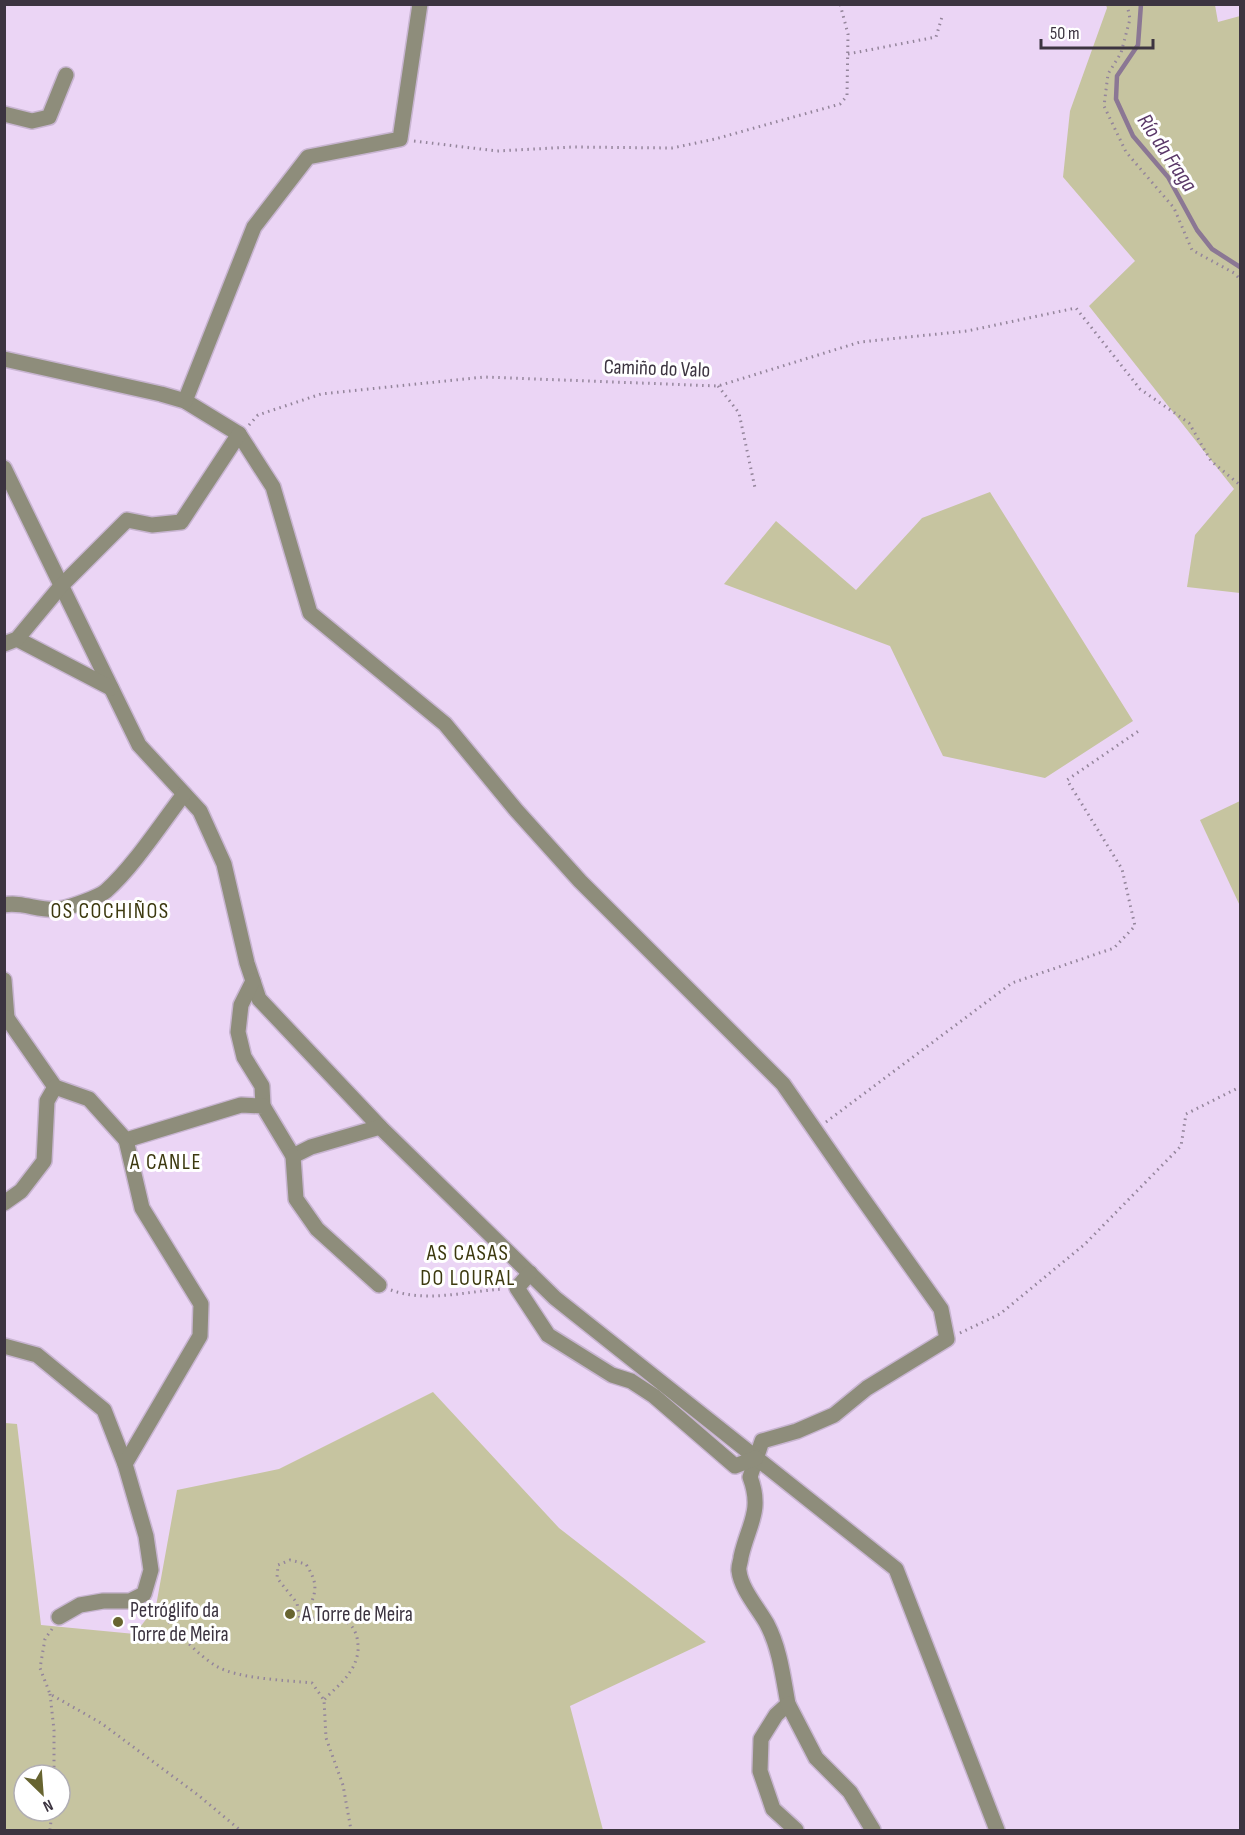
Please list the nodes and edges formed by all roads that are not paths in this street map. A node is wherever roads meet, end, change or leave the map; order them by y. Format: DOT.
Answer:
graph roads {
  1 [pos="420,4"];
  2 [pos="66,75"];
  3 [pos="4,114"];
  4 [pos="4,359"];
  5 [pos="185,401"];
  6 [pos="239,434"];
  7 [pos="4,468"];
  8 [pos="61,585"];
  9 [pos="10,641"];
  10 [pos="111,688"];
  11 [pos="183,794"];
  12 [pos="4,905"];
  13 [pos="4,980"];
  14 [pos="253,981"];
  15 [pos="6,1018"];
  16 [pos="55,1087"];
  17 [pos="263,1106"];
  18 [pos="380,1127"];
  19 [pos="126,1140"];
  20 [pos="293,1156"];
  21 [pos="4,1203"];
  22 [pos="530,1273"];
  23 [pos="379,1285"];
  24 [pos="4,1346"];
  25 [pos="756,1458"];
  26 [pos="125,1464"];
  27 [pos="59,1617"];
  28 [pos="788,1704"];
  29 [pos="796,1830"];
  30 [pos="873,1830"];
  31 [pos="997,1830"];
  1 -- 5 [label="street"];
  2 -- 3 [label="street"];
  4 -- 5 [label="street"];
  5 -- 6 [label="street"];
  6 -- 8 [label="street"];
  6 -- 25 [label="street"];
  7 -- 8 [label="street"];
  8 -- 9 [label="street"];
  8 -- 10 [label="street"];
  9 -- 10 [label="street"];
  10 -- 11 [label="street"];
  11 -- 12 [label="street"];
  11 -- 14 [label="street"];
  13 -- 15 [label="street"];
  14 -- 17 [label="street"];
  14 -- 18 [label="street"];
  15 -- 16 [label="street"];
  16 -- 19 [label="street"];
  16 -- 21 [label="street"];
  17 -- 19 [label="street"];
  17 -- 20 [label="street"];
  18 -- 20 [label="street"];
  18 -- 22 [label="street"];
  19 -- 26 [label="street"];
  20 -- 23 [label="street"];
  22 -- 25 [label="street"];
  22 -- 25 [label="street"];
  24 -- 26 [label="street"];
  25 -- 28 [label="street"];
  25 -- 31 [label="street"];
  26 -- 27 [label="street"];
  28 -- 29 [label="street"];
  28 -- 30 [label="street"];
}
